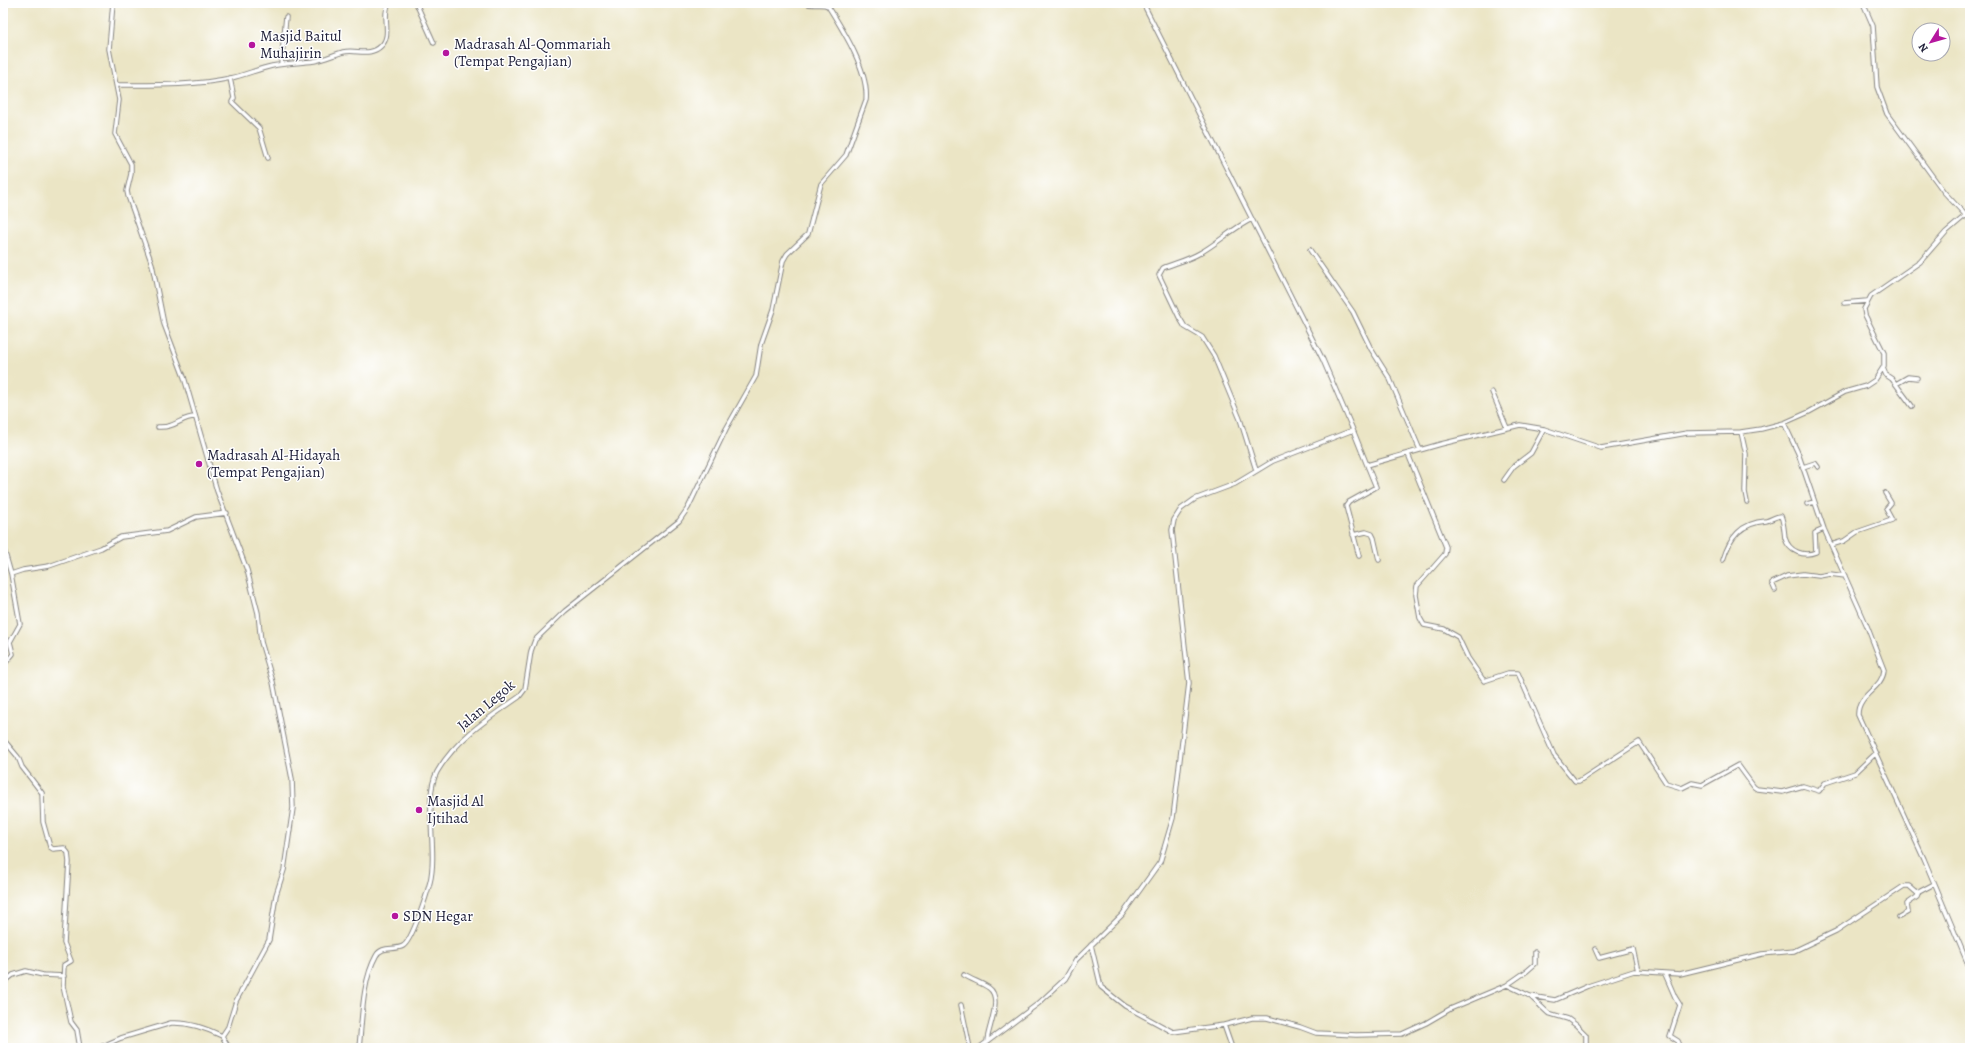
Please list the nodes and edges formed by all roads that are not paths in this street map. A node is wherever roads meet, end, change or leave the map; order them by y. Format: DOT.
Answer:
graph roads {
  1 [pos="113,3"];
  2 [pos="389,3"];
  3 [pos="416,3"];
  4 [pos="806,3"];
  5 [pos="832,3"];
  6 [pos="1143,3"];
  7 [pos="1863,3"];
  8 [pos="826,5"];
  9 [pos="286,17"];
  10 [pos="434,43"];
  11 [pos="281,64"];
  12 [pos="230,78"];
  13 [pos="116,85"];
  14 [pos="268,158"];
  15 [pos="1966,215"];
  16 [pos="1252,219"];
  17 [pos="1970,220"];
  18 [pos="1310,250"];
  19 [pos="1867,301"];
  20 [pos="1844,303"];
  21 [pos="1883,368"];
  22 [pos="1917,378"];
  23 [pos="1896,384"];
  24 [pos="1492,392"];
  25 [pos="1912,406"];
  26 [pos="195,417"];
  27 [pos="1784,423"];
  28 [pos="158,427"];
  29 [pos="1507,428"];
  30 [pos="1544,428"];
  31 [pos="1353,430"];
  32 [pos="1741,432"];
  33 [pos="1420,450"];
  34 [pos="1408,454"];
  35 [pos="1367,465"];
  36 [pos="1802,467"];
  37 [pos="1818,467"];
  38 [pos="1256,470"];
  39 [pos="1504,480"];
  40 [pos="1885,493"];
  41 [pos="1747,502"];
  42 [pos="1814,502"];
  43 [pos="1807,504"];
  44 [pos="227,513"];
  45 [pos="1824,529"];
  46 [pos="1353,535"];
  47 [pos="1831,545"];
  48 [pos="3,546"];
  49 [pos="1359,556"];
  50 [pos="1379,560"];
  51 [pos="1723,560"];
  52 [pos="11,574"];
  53 [pos="1845,576"];
  54 [pos="1775,590"];
  55 [pos="3,666"];
  56 [pos="3,739"];
  57 [pos="1875,754"];
  58 [pos="1934,884"];
  59 [pos="1919,892"];
  60 [pos="1899,917"];
  61 [pos="1091,945"];
  62 [pos="1595,949"];
  63 [pos="1535,952"];
  64 [pos="1970,969"];
  65 [pos="1638,971"];
  66 [pos="1665,974"];
  67 [pos="964,975"];
  68 [pos="64,976"];
  69 [pos="3,983"];
  70 [pos="1507,985"];
  71 [pos="1530,996"];
  72 [pos="961,1005"];
  73 [pos="1224,1025"];
  74 [pos="222,1036"];
  75 [pos="987,1042"];
  76 [pos="80,1048"];
  77 [pos="98,1048"];
  78 [pos="229,1048"];
  79 [pos="359,1048"];
  80 [pos="970,1048"];
  81 [pos="979,1048"];
  82 [pos="1232,1048"];
  83 [pos="1586,1048"];
  84 [pos="1681,1048"];
  1 -- 13 [label="street"];
  2 -- 11 [label="street"];
  3 -- 10 [label="street"];
  4 -- 8 [label="street"];
  5 -- 8 [label="street"];
  6 -- 16 [label="street"];
  7 -- 15 [label="street"];
  8 -- 79 [label="street, Jalan Legok"];
  9 -- 11 [label="street"];
  11 -- 12 [label="street"];
  12 -- 13 [label="street"];
  12 -- 14 [label="street"];
  13 -- 26 [label="street"];
  15 -- 17 [label="street"];
  15 -- 19 [label="street"];
  16 -- 31 [label="street"];
  16 -- 38 [label="street"];
  18 -- 33 [label="street"];
  19 -- 20 [label="street"];
  19 -- 21 [label="street"];
  21 -- 23 [label="street"];
  21 -- 27 [label="street"];
  22 -- 23 [label="street"];
  23 -- 25 [label="street"];
  24 -- 29 [label="street"];
  26 -- 28 [label="street"];
  26 -- 44 [label="street"];
  27 -- 32 [label="street"];
  27 -- 36 [label="street"];
  29 -- 30 [label="street"];
  29 -- 33 [label="street"];
  30 -- 32 [label="street"];
  30 -- 39 [label="street"];
  31 -- 35 [label="street"];
  31 -- 38 [label="street"];
  32 -- 41 [label="street"];
  33 -- 34 [label="street"];
  34 -- 35 [label="street"];
  34 -- 57 [label="street"];
  35 -- 46 [label="street"];
  36 -- 37 [label="street"];
  36 -- 42 [label="street"];
  38 -- 61 [label="street"];
  40 -- 47 [label="street"];
  42 -- 43 [label="street"];
  42 -- 45 [label="street"];
  44 -- 52 [label="street"];
  44 -- 74 [label="street"];
  45 -- 47 [label="street"];
  45 -- 51 [label="street"];
  46 -- 49 [label="street"];
  46 -- 50 [label="street"];
  47 -- 53 [label="street"];
  48 -- 52 [label="street"];
  52 -- 55 [label="street"];
  53 -- 54 [label="street"];
  53 -- 57 [label="street"];
  56 -- 68 [label="street"];
  57 -- 58 [label="street"];
  58 -- 59 [label="street"];
  58 -- 64 [label="street"];
  59 -- 60 [label="street"];
  59 -- 66 [label="street"];
  61 -- 73 [label="street"];
  61 -- 75 [label="street"];
  62 -- 65 [label="street"];
  63 -- 70 [label="street"];
  65 -- 66 [label="street"];
  65 -- 71 [label="street"];
  66 -- 84 [label="street"];
  67 -- 75 [label="street"];
  68 -- 69 [label="street"];
  68 -- 76 [label="street"];
  70 -- 71 [label="street"];
  70 -- 73 [label="street"];
  71 -- 83 [label="street"];
  72 -- 80 [label="street"];
  73 -- 82 [label="street"];
  74 -- 77 [label="street"];
  74 -- 78 [label="street"];
  75 -- 81 [label="street"];
}
